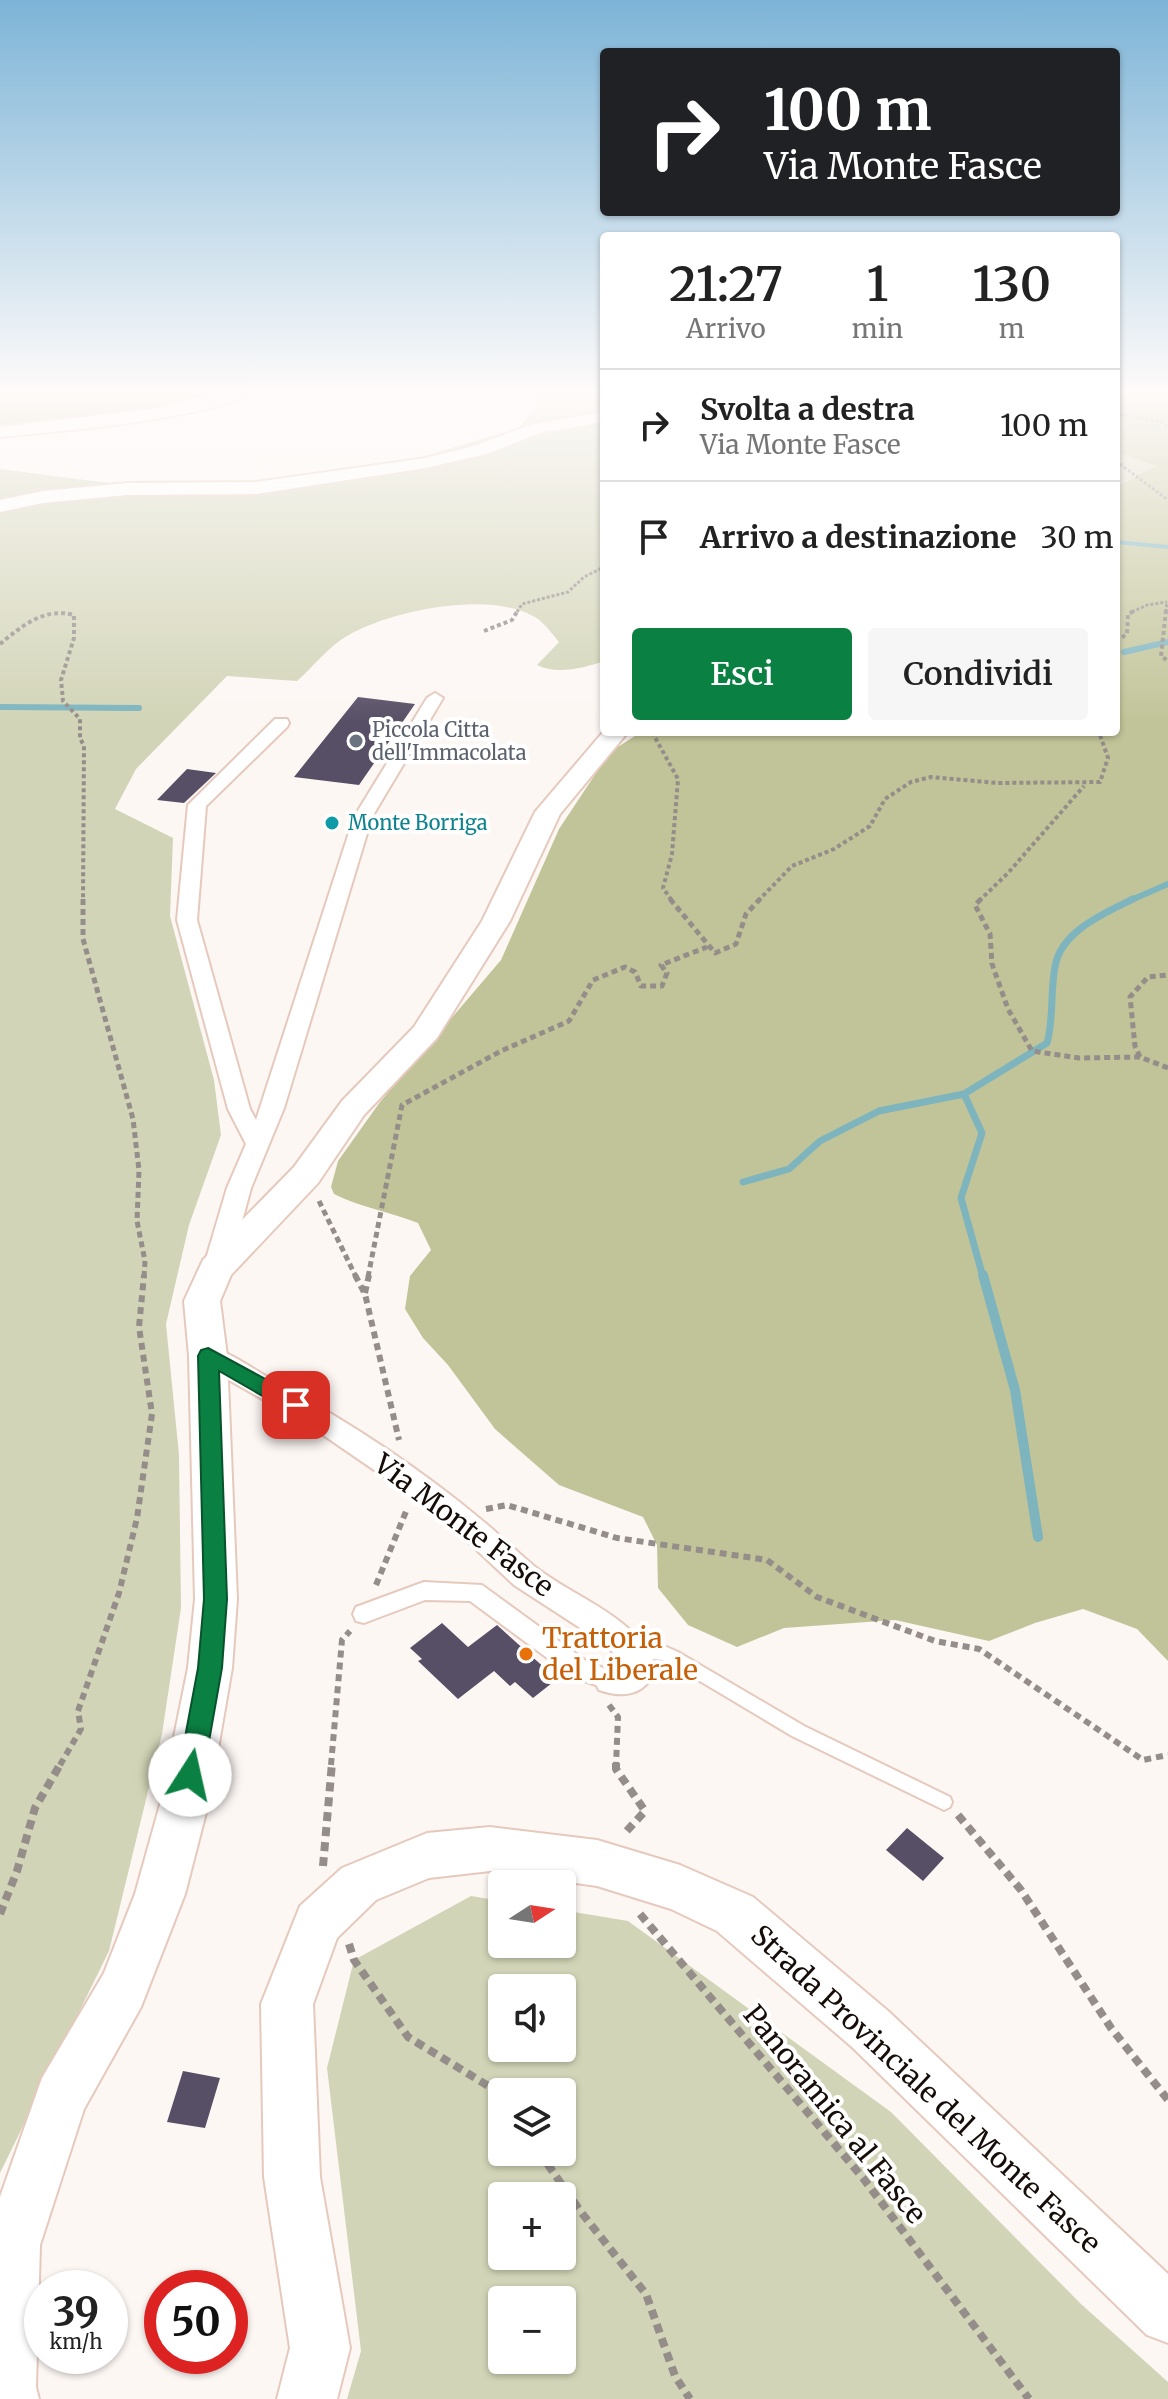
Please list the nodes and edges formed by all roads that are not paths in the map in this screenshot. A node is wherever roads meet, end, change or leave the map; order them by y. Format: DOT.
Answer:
graph roads {
  1 [pos="24,501"];
  2 [pos="0,506"];
  3 [pos="435,698"];
  4 [pos="281,723"];
  5 [pos="613,736"];
  6 [pos="257,1143"];
  7 [pos="216,1269"];
  8 [pos="208,1356"];
  9 [pos="364,1614"];
  10 [pos="635,1653"];
  11 [pos="610,1680"];
  12 [pos="944,1802"];
  13 [pos="1168,2314"];
  14 [pos="9,2399"];
  15 [pos="307,2399"];
  1 -- 2 [label="main road"];
  3 -- 6 [label="street"];
  4 -- 6 [label="street"];
  5 -- 7 [label="main road"];
  6 -- 7 [label="street"];
  7 -- 8 [label="main road"];
  8 -- 10 [label="street, Via Monte Fasce"];
  8 -- 14 [label="main road"];
  9 -- 11 [label="street, Via Monte Fasce"];
  10 -- 11 [label="street, Via Monte Fasce"];
  10 -- 12 [label="lane"];
  13 -- 15 [label="main road, Strada Provinciale del Monte Fasce"];
}
